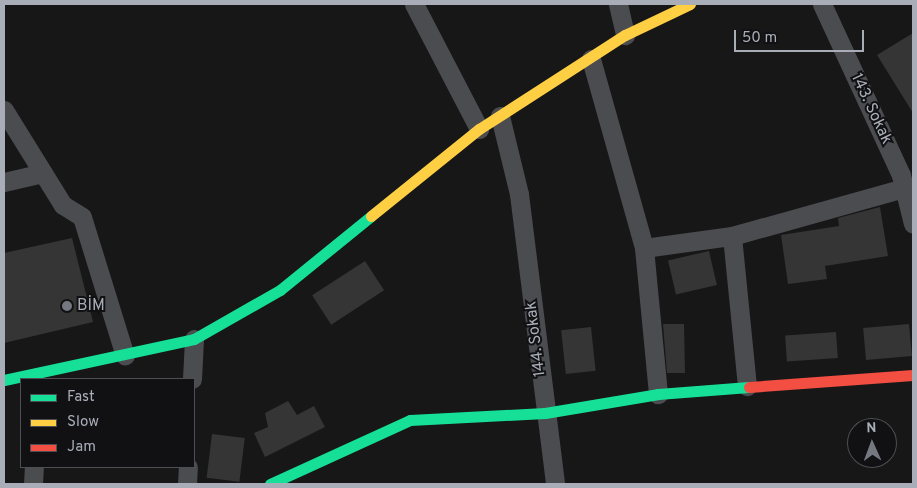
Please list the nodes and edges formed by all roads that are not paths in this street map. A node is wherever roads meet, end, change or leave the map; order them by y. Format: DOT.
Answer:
graph roads {
  1 [pos="414,4"];
  2 [pos="618,4"];
  3 [pos="690,4"];
  4 [pos="822,4"];
  5 [pos="625,35"];
  6 [pos="591,59"];
  7 [pos="4,110"];
  8 [pos="500,116"];
  9 [pos="480,129"];
  10 [pos="43,173"];
  11 [pos="906,181"];
  12 [pos="4,182"];
  13 [pos="913,224"];
  14 [pos="732,236"];
  15 [pos="644,248"];
  16 [pos="194,339"];
  17 [pos="125,356"];
  18 [pos="913,376"];
  19 [pos="40,377"];
  20 [pos="192,378"];
  21 [pos="20,379"];
  22 [pos="4,380"];
  23 [pos="747,386"];
  24 [pos="658,394"];
  25 [pos="544,413"];
  26 [pos="34,468"];
  27 [pos="188,468"];
  28 [pos="33,484"];
  29 [pos="187,484"];
  30 [pos="270,484"];
  31 [pos="555,484"];
  1 -- 9 [label="street"];
  2 -- 5 [label="street"];
  3 -- 5 [label="street"];
  4 -- 11 [label="street, 143. Sokak"];
  5 -- 6 [label="street"];
  6 -- 8 [label="street"];
  6 -- 15 [label="street"];
  7 -- 10 [label="street"];
  8 -- 9 [label="street"];
  8 -- 25 [label="street, 144. Sokak"];
  9 -- 16 [label="street"];
  10 -- 12 [label="street"];
  10 -- 17 [label="street"];
  11 -- 13 [label="street, 143. Sokak"];
  11 -- 14 [label="street"];
  14 -- 15 [label="street"];
  14 -- 23 [label="street"];
  15 -- 24 [label="street"];
  16 -- 17 [label="street"];
  16 -- 20 [label="street"];
  17 -- 19 [label="street"];
  18 -- 23 [label="street"];
  21 -- 22 [label="street"];
  23 -- 24 [label="street"];
  24 -- 25 [label="street"];
  25 -- 30 [label="street"];
  25 -- 31 [label="street, 144. Sokak"];
  26 -- 28 [label="street"];
  27 -- 29 [label="street"];
}
